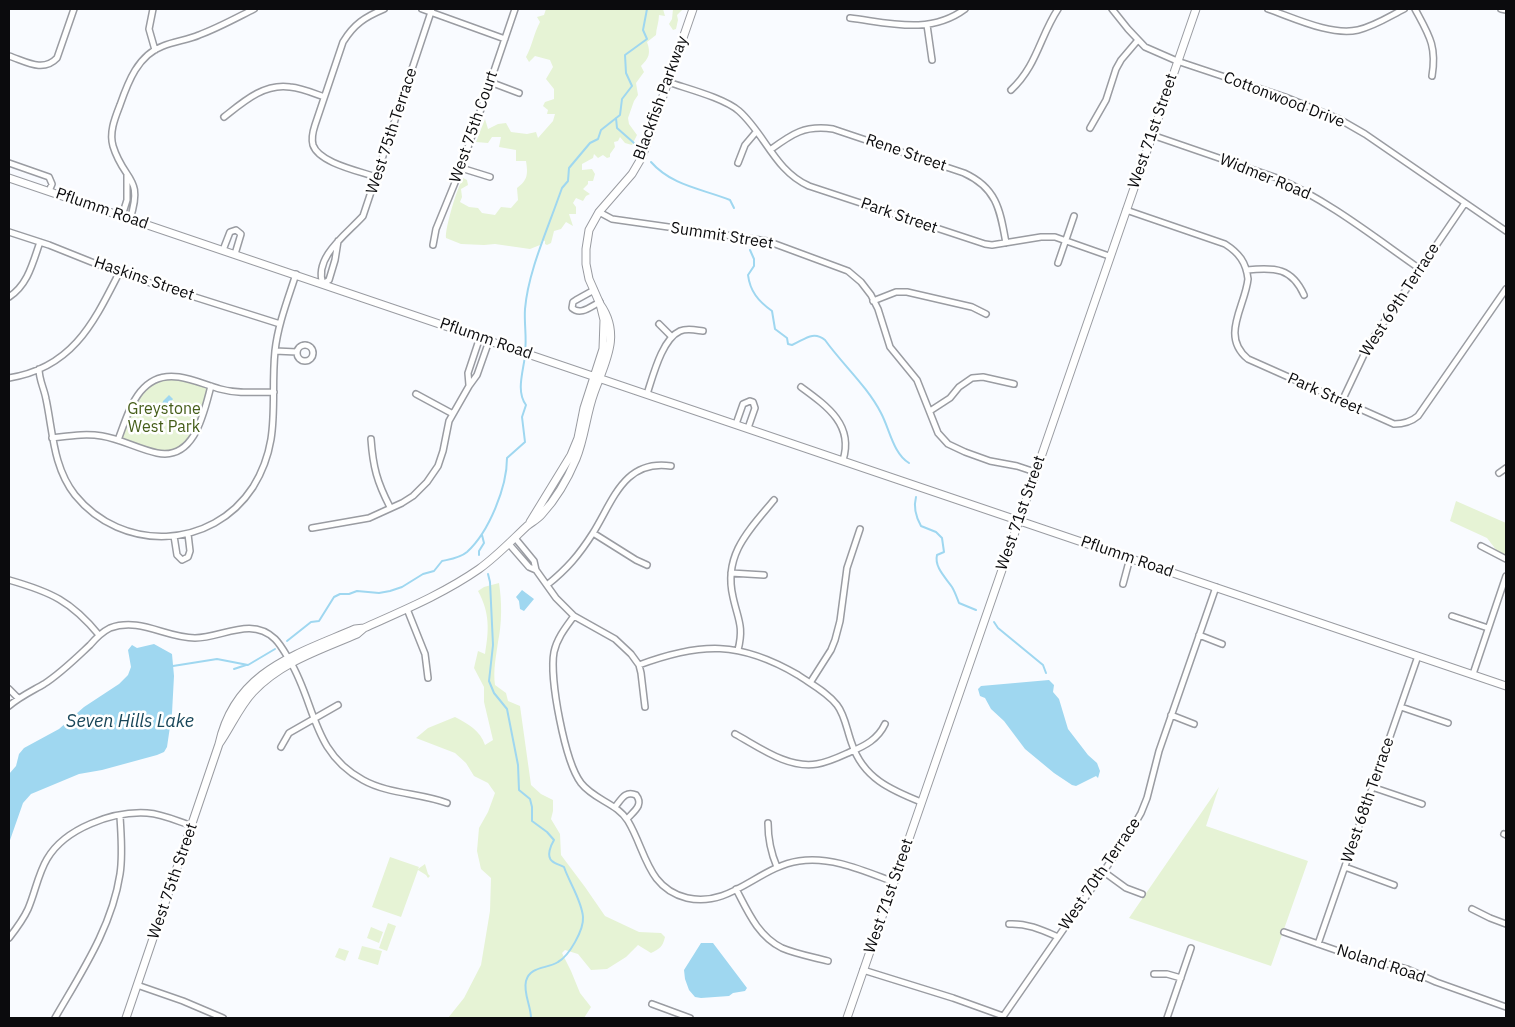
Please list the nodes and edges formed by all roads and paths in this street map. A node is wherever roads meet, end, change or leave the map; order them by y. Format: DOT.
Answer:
graph roads {
  1 [pos="74,9"];
  2 [pos="153,9"];
  3 [pos="254,9"];
  4 [pos="384,9"];
  5 [pos="422,9"];
  6 [pos="515,9"];
  7 [pos="693,9"];
  8 [pos="965,9"];
  9 [pos="1058,9"];
  10 [pos="1112,9"];
  11 [pos="1196,9"];
  12 [pos="1268,9"];
  13 [pos="1404,9"];
  14 [pos="1415,9"];
  15 [pos="1501,9"];
  16 [pos="432,10"];
  17 [pos="1506,10"];
  18 [pos="1394,11"];
  19 [pos="850,18"];
  20 [pos="927,25"];
  21 [pos="505,39"];
  22 [pos="1138,40"];
  23 [pos="156,50"];
  24 [pos="9,56"];
  25 [pos="932,60"];
  26 [pos="1178,61"];
  27 [pos="1432,76"];
  28 [pos="490,82"];
  29 [pos="668,82"];
  30 [pos="1011,90"];
  31 [pos="519,93"];
  32 [pos="324,97"];
  33 [pos="224,117"];
  34 [pos="1090,128"];
  35 [pos="756,132"];
  36 [pos="1152,135"];
  37 [pos="770,150"];
  38 [pos="738,163"];
  39 [pos="9,164"];
  40 [pos="461,168"];
  41 [pos="127,174"];
  42 [pos="376,177"];
  43 [pos="490,177"];
  44 [pos="9,178"];
  45 [pos="50,191"];
  46 [pos="1465,203"];
  47 [pos="1126,210"];
  48 [pos="599,212"];
  49 [pos="122,216"];
  50 [pos="1074,216"];
  51 [pos="130,219"];
  52 [pos="1506,231"];
  53 [pos="9,232"];
  54 [pos="338,241"];
  55 [pos="1066,241"];
  56 [pos="40,242"];
  57 [pos="1006,242"];
  58 [pos="433,244"];
  59 [pos="223,250"];
  60 [pos="235,254"];
  61 [pos="1110,256"];
  62 [pos="1058,263"];
  63 [pos="1420,269"];
  64 [pos="1247,270"];
  65 [pos="119,273"];
  66 [pos="296,274"];
  67 [pos="322,284"];
  68 [pos="594,290"];
  69 [pos="1506,290"];
  70 [pos="1304,295"];
  71 [pos="9,297"];
  72 [pos="873,300"];
  73 [pos="600,303"];
  74 [pos="986,314"];
  75 [pos="280,324"];
  76 [pos="659,324"];
  77 [pos="703,331"];
  78 [pos="480,337"];
  79 [pos="672,337"];
  80 [pos="489,340"];
  81 [pos="275,351"];
  82 [pos="297,352"];
  83 [pos="40,369"];
  84 [pos="597,377"];
  85 [pos="9,378"];
  86 [pos="1014,384"];
  87 [pos="211,386"];
  88 [pos="469,386"];
  89 [pos="801,387"];
  90 [pos="274,392"];
  91 [pos="416,394"];
  92 [pos="647,394"];
  93 [pos="1342,401"];
  94 [pos="930,411"];
  95 [pos="453,414"];
  96 [pos="736,424"];
  97 [pos="748,428"];
  98 [pos="52,438"];
  99 [pos="371,439"];
  100 [pos="118,440"];
  101 [pos="843,460"];
  102 [pos="671,466"];
  103 [pos="1506,468"];
  104 [pos="1035,472"];
  105 [pos="1499,473"];
  106 [pos="774,500"];
  107 [pos="390,507"];
  108 [pos="1018,520"];
  109 [pos="312,528"];
  110 [pos="860,529"];
  111 [pos="593,533"];
  112 [pos="188,534"];
  113 [pos="174,536"];
  114 [pos="515,538"];
  115 [pos="509,544"];
  116 [pos="1480,546"];
  117 [pos="1130,558"];
  118 [pos="1506,559"];
  119 [pos="647,565"];
  120 [pos="536,570"];
  121 [pos="731,573"];
  122 [pos="764,575"];
  123 [pos="1506,576"];
  124 [pos="9,580"];
  125 [pos="1123,584"];
  126 [pos="547,585"];
  127 [pos="1216,588"];
  128 [pos="407,609"];
  129 [pos="574,616"];
  130 [pos="1452,616"];
  131 [pos="1488,628"];
  132 [pos="99,635"];
  133 [pos="1199,635"];
  134 [pos="1222,644"];
  135 [pos="738,650"];
  136 [pos="1418,656"];
  137 [pos="289,660"];
  138 [pos="639,665"];
  139 [pos="1472,674"];
  140 [pos="428,678"];
  141 [pos="810,683"];
  142 [pos="1506,686"];
  143 [pos="9,690"];
  144 [pos="18,698"];
  145 [pos="338,705"];
  146 [pos="9,706"];
  147 [pos="645,707"];
  148 [pos="1401,707"];
  149 [pos="1171,715"];
  150 [pos="315,719"];
  151 [pos="1448,723"];
  152 [pos="885,724"];
  153 [pos="1194,724"];
  154 [pos="735,734"];
  155 [pos="282,747"];
  156 [pos="854,751"];
  157 [pos="1372,787"];
  158 [pos="921,802"];
  159 [pos="447,803"];
  160 [pos="1422,804"];
  161 [pos="615,808"];
  162 [pos="120,816"];
  163 [pos="627,819"];
  164 [pos="768,823"];
  165 [pos="192,826"];
  166 [pos="777,867"];
  167 [pos="1345,867"];
  168 [pos="1104,872"];
  169 [pos="894,882"];
  170 [pos="1394,885"];
  171 [pos="736,889"];
  172 [pos="1142,894"];
  173 [pos="1472,909"];
  174 [pos="1009,924"];
  175 [pos="1506,924"];
  176 [pos="1284,932"];
  177 [pos="1058,936"];
  178 [pos="9,938"];
  179 [pos="1318,944"];
  180 [pos="1191,948"];
  181 [pos="828,961"];
  182 [pos="863,970"];
  183 [pos="1154,974"];
  184 [pos="1181,978"];
  185 [pos="137,985"];
  186 [pos="652,1004"];
  187 [pos="1506,1007"];
  188 [pos="1002,1017"];
  189 [pos="55,1018"];
  190 [pos="126,1018"];
  191 [pos="223,1018"];
  192 [pos="690,1018"];
  193 [pos="847,1018"];
  194 [pos="1167,1018"];
  1 -- 24 [label="street"];
  2 -- 23 [label="street"];
  3 -- 23 [label="street"];
  4 -- 32 [label="street"];
  5 -- 16 [label="street"];
  6 -- 21 [label="street, West 75th Court"];
  7 -- 29 [label="main road, Blackfish Parkway"];
  8 -- 20 [label="street"];
  9 -- 30 [label="street"];
  10 -- 22 [label="street, Cottonwood Drive"];
  11 -- 26 [label="main road, West 71st Street"];
  12 -- 18 [label="street"];
  13 -- 18 [label="street"];
  14 -- 27 [label="street"];
  15 -- 17 [label="street"];
  16 -- 21 [label="street"];
  16 -- 42 [label="street, West 75th Terrace"];
  19 -- 20 [label="street"];
  20 -- 25 [label="street"];
  21 -- 28 [label="street, West 75th Court"];
  22 -- 26 [label="street, Cottonwood Drive"];
  22 -- 34 [label="street"];
  23 -- 41 [label="street"];
  26 -- 36 [label="main road, West 71st Street"];
  26 -- 46 [label="street, Cottonwood Drive"];
  28 -- 31 [label="street"];
  28 -- 40 [label="street, West 75th Court"];
  29 -- 35 [label="street, Park Street"];
  29 -- 48 [label="main road, Blackfish Parkway"];
  32 -- 33 [label="street"];
  32 -- 42 [label="street"];
  35 -- 37 [label="street, Park Street"];
  35 -- 38 [label="street"];
  36 -- 47 [label="main road, West 71st Street"];
  36 -- 63 [label="street, Widmer Road"];
  37 -- 57 [label="street, Park Street"];
  37 -- 57 [label="street, Rene Street"];
  39 -- 45 [label="street"];
  40 -- 43 [label="street"];
  40 -- 58 [label="street, West 75th Court"];
  41 -- 49 [label="street"];
  41 -- 51 [label="street"];
  42 -- 54 [label="street, West 75th Terrace"];
  44 -- 45 [label="main road, Pflumm Road"];
  45 -- 49 [label="main road, Pflumm Road"];
  46 -- 52 [label="street, Cottonwood Drive"];
  46 -- 63 [label="street, West 69th Terrace"];
  47 -- 61 [label="main road, West 71st Street"];
  47 -- 64 [label="street"];
  48 -- 68 [label="main road, Blackfish Parkway"];
  48 -- 72 [label="street, Summit Street"];
  49 -- 51 [label="main road, Pflumm Road"];
  50 -- 55 [label="street"];
  51 -- 59 [label="main road, Pflumm Road"];
  53 -- 56 [label="street, Haskins Street"];
  54 -- 67 [label="street, West 75th Terrace"];
  54 -- 67 [label="street"];
  55 -- 57 [label="street, Park Street"];
  55 -- 61 [label="street, Park Street"];
  55 -- 62 [label="street"];
  56 -- 65 [label="street, Haskins Street"];
  56 -- 71 [label="street"];
  59 -- 60 [label="main road, Pflumm Road"];
  59 -- 60 [label="street"];
  60 -- 66 [label="main road, Pflumm Road"];
  61 -- 104 [label="main road, West 71st Street"];
  63 -- 93 [label="street, West 69th Terrace"];
  64 -- 70 [label="street"];
  64 -- 93 [label="street, Park Street"];
  65 -- 75 [label="street, Haskins Street"];
  65 -- 83 [label="street"];
  66 -- 67 [label="main road, Pflumm Road"];
  66 -- 75 [label="street"];
  67 -- 78 [label="main road, Pflumm Road"];
  68 -- 73 [label="main road, Blackfish Parkway"];
  68 -- 73 [label="street"];
  69 -- 93 [label="street, Park Street"];
  72 -- 74 [label="street"];
  72 -- 94 [label="street, Summit Street"];
  73 -- 84 [label="main road, Blackfish Parkway"];
  75 -- 81 [label="street"];
  76 -- 79 [label="street"];
  77 -- 79 [label="street"];
  78 -- 80 [label="main road, Pflumm Road"];
  78 -- 88 [label="street"];
  79 -- 92 [label="street"];
  80 -- 84 [label="main road, Pflumm Road"];
  80 -- 88 [label="street"];
  81 -- 82 [label="street"];
  81 -- 90 [label="street"];
  83 -- 85 [label="street"];
  83 -- 98 [label="street"];
  84 -- 92 [label="main road, Pflumm Road"];
  84 -- 114 [label="main road, Blackfish Parkway"];
  86 -- 94 [label="street"];
  87 -- 90 [label="street"];
  87 -- 100 [label="street"];
  87 -- 100 [label="street"];
  88 -- 95 [label="street"];
  89 -- 101 [label="street"];
  90 -- 112 [label="street"];
  91 -- 95 [label="street"];
  92 -- 96 [label="main road, Pflumm Road"];
  94 -- 104 [label="street, Summit Street"];
  95 -- 107 [label="street"];
  96 -- 97 [label="main road, Pflumm Road"];
  96 -- 97 [label="street"];
  97 -- 101 [label="main road, Pflumm Road"];
  98 -- 100 [label="street"];
  98 -- 113 [label="street"];
  99 -- 107 [label="street"];
  101 -- 108 [label="main road, Pflumm Road"];
  102 -- 111 [label="street"];
  103 -- 105 [label="street"];
  104 -- 108 [label="main road, West 71st Street"];
  106 -- 121 [label="street"];
  107 -- 109 [label="street"];
  108 -- 117 [label="main road, Pflumm Road"];
  108 -- 158 [label="main road, West 71st Street"];
  110 -- 141 [label="street"];
  111 -- 119 [label="street"];
  111 -- 126 [label="street"];
  112 -- 113 [label="street"];
  112 -- 113 [label="street"];
  114 -- 115 [label="main road, Blackfish Parkway"];
  114 -- 120 [label="street"];
  115 -- 120 [label="street"];
  115 -- 128 [label="main road, Blackfish Parkway"];
  116 -- 118 [label="street"];
  117 -- 125 [label="street"];
  117 -- 127 [label="main road, Pflumm Road"];
  120 -- 126 [label="street"];
  121 -- 122 [label="street"];
  121 -- 135 [label="street"];
  123 -- 131 [label="street"];
  124 -- 132 [label="street"];
  126 -- 129 [label="street"];
  127 -- 133 [label="street, West 70th Terrace"];
  127 -- 136 [label="main road, Pflumm Road"];
  128 -- 137 [label="main road, Blackfish Parkway"];
  128 -- 140 [label="street"];
  129 -- 138 [label="street"];
  129 -- 161 [label="street"];
  130 -- 131 [label="street"];
  131 -- 139 [label="street"];
  132 -- 137 [label="street"];
  132 -- 144 [label="street"];
  133 -- 134 [label="street"];
  133 -- 149 [label="street, West 70th Terrace"];
  135 -- 138 [label="street"];
  135 -- 141 [label="street"];
  136 -- 139 [label="main road, Pflumm Road"];
  136 -- 148 [label="street, West 68th Terrace"];
  137 -- 150 [label="street"];
  137 -- 165 [label="main road, West 75th Street"];
  138 -- 147 [label="street"];
  139 -- 142 [label="main road, Pflumm Road"];
  141 -- 156 [label="street"];
  143 -- 144 [label="street"];
  144 -- 146 [label="street"];
  145 -- 150 [label="street"];
  148 -- 151 [label="street"];
  148 -- 157 [label="street, West 68th Terrace"];
  149 -- 153 [label="street"];
  149 -- 168 [label="street, West 70th Terrace"];
  150 -- 155 [label="street"];
  150 -- 159 [label="street"];
  152 -- 156 [label="street"];
  154 -- 156 [label="street"];
  156 -- 158 [label="street"];
  157 -- 160 [label="street"];
  157 -- 167 [label="street, West 68th Terrace"];
  158 -- 169 [label="main road, West 71st Street"];
  161 -- 163 [label="street"];
  161 -- 163 [label="street"];
  162 -- 165 [label="street"];
  162 -- 178 [label="street"];
  162 -- 189 [label="street"];
  163 -- 171 [label="street"];
  164 -- 166 [label="street"];
  165 -- 185 [label="main road, West 75th Street"];
  166 -- 169 [label="street"];
  166 -- 171 [label="street"];
  167 -- 170 [label="street"];
  167 -- 179 [label="street, West 68th Terrace"];
  168 -- 172 [label="street"];
  168 -- 177 [label="street, West 70th Terrace"];
  169 -- 182 [label="main road, West 71st Street"];
  171 -- 181 [label="street"];
  173 -- 175 [label="street"];
  174 -- 177 [label="street"];
  176 -- 179 [label="street, Noland Road"];
  177 -- 188 [label="street, West 70th Terrace"];
  179 -- 187 [label="street, Noland Road"];
  180 -- 184 [label="street"];
  182 -- 188 [label="street"];
  182 -- 193 [label="main road, West 71st Street"];
  183 -- 184 [label="street"];
  184 -- 194 [label="street"];
  185 -- 190 [label="main road, West 75th Street"];
  185 -- 191 [label="street"];
  186 -- 192 [label="street"];
}
